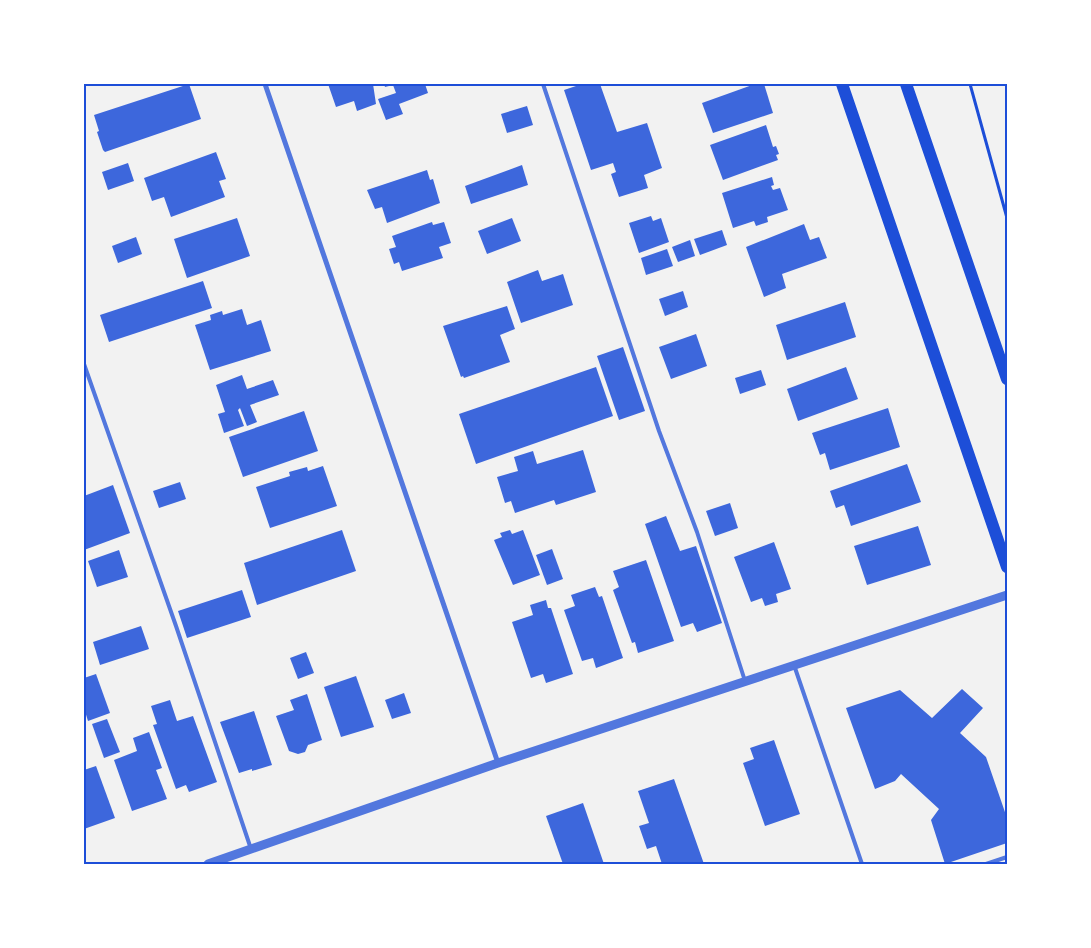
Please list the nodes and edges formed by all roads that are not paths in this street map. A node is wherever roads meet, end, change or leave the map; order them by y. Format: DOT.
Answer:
graph roads {
  1 [pos="265,84"];
  2 [pos="543,84"];
  3 [pos="842,84"];
  4 [pos="906,84"];
  5 [pos="84,364"];
  6 [pos="1007,379"];
  7 [pos="1007,567"];
  8 [pos="1007,595"];
  9 [pos="794,666"];
  10 [pos="745,682"];
  11 [pos="498,763"];
  12 [pos="251,849"];
  13 [pos="1007,857"];
  14 [pos="208,864"];
  15 [pos="862,864"];
  16 [pos="986,864"];
  1 -- 11 [label="street"];
  2 -- 10 [label="lane"];
  3 -- 7 [label="main road"];
  4 -- 6 [label="main road"];
  5 -- 12 [label="lane"];
  8 -- 9 [label="street"];
  9 -- 10 [label="street"];
  9 -- 15 [label="lane"];
  10 -- 11 [label="street"];
  11 -- 12 [label="street"];
  12 -- 14 [label="street"];
  13 -- 16 [label="lane"];
}
